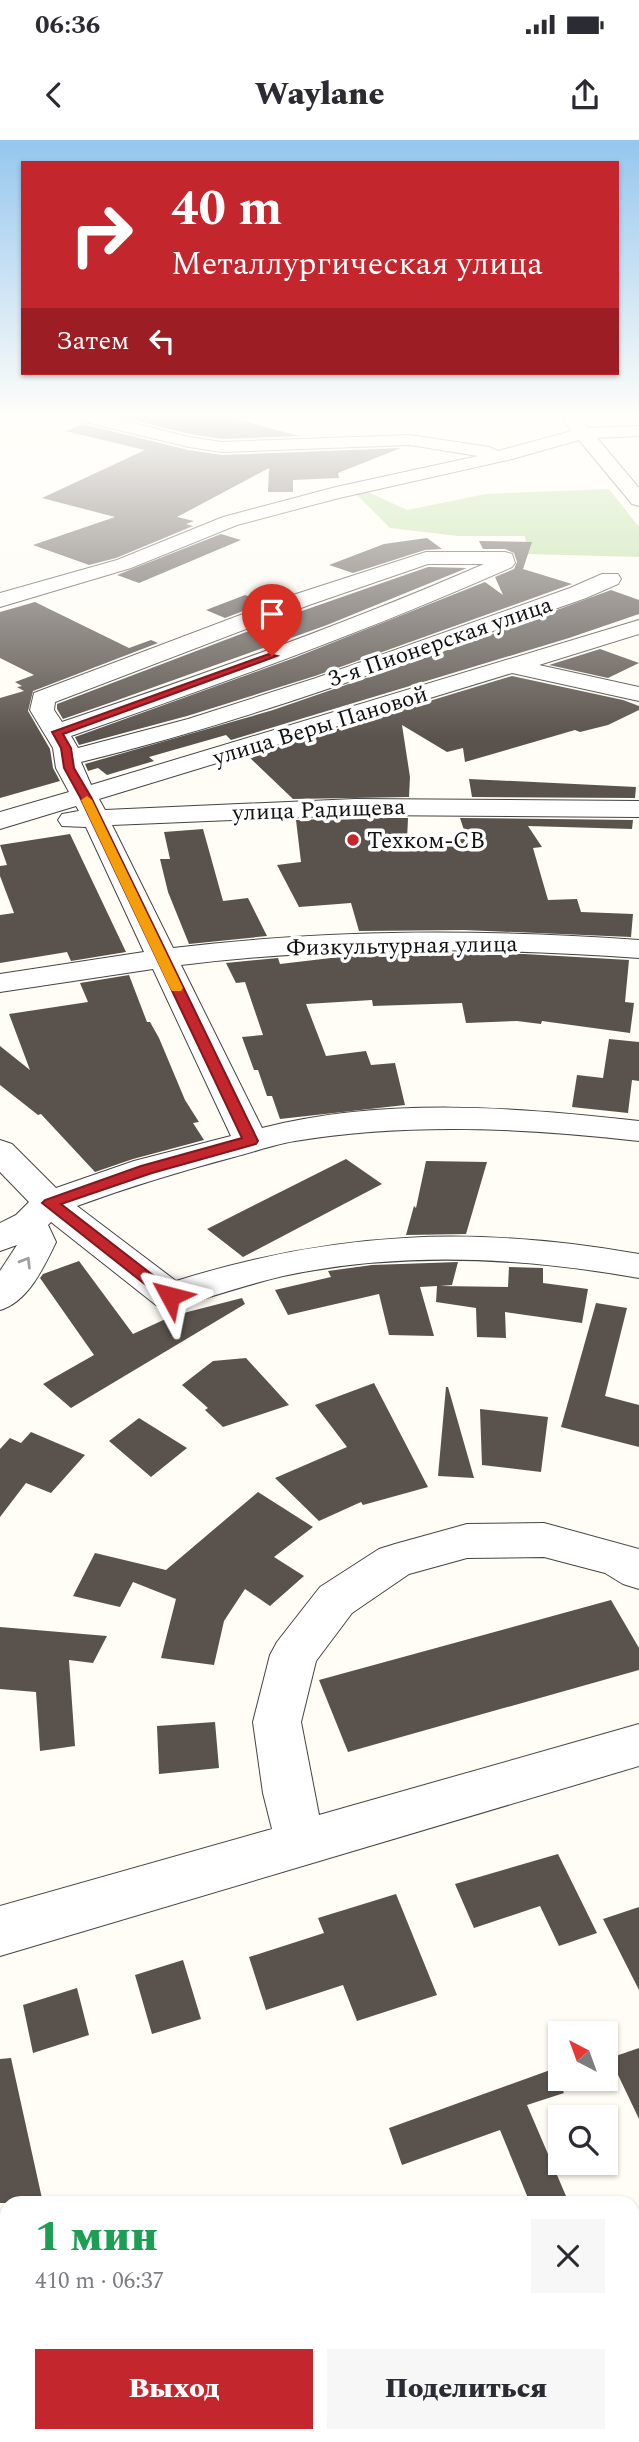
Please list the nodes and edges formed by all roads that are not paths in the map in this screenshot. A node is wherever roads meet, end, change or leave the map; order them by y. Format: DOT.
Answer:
graph roads {
  1 [pos="224,523"];
  2 [pos="610,579"];
  3 [pos="0,600"];
  4 [pos="639,627"];
  5 [pos="587,642"];
  6 [pos="626,651"];
  7 [pos="510,666"];
  8 [pos="639,694"];
  9 [pos="57,732"];
  10 [pos="67,758"];
  11 [pos="90,807"];
  12 [pos="639,809"];
  13 [pos="0,823"];
  14 [pos="639,949"];
  15 [pos="162,959"];
  16 [pos="0,983"];
  17 [pos="639,1131"];
  18 [pos="251,1141"];
  19 [pos="0,1151"];
  20 [pos="26,1222"];
  21 [pos="639,1266"];
  22 [pos="0,1297"];
  23 [pos="639,1572"];
  24 [pos="639,1745"];
  25 [pos="302,1842"];
  26 [pos="0,1931"];
  1 -- 3 [label="street"];
  2 -- 10 [label="street, 3-я Пионерская улица"];
  4 -- 5 [label="street, улица Веры Пановой"];
  5 -- 6 [label="street"];
  5 -- 7 [label="street, улица Веры Пановой"];
  7 -- 8 [label="street"];
  7 -- 11 [label="street, улица Веры Пановой"];
  9 -- 9 [label="street"];
  9 -- 10 [label="street"];
  10 -- 11 [label="street"];
  11 -- 12 [label="street, улица Радищева"];
  11 -- 13 [label="street, улица Радищева"];
  11 -- 15 [label="street"];
  14 -- 15 [label="street, Физкультурная улица"];
  15 -- 16 [label="street, Физкультурная улица"];
  15 -- 18 [label="street"];
  17 -- 18 [label="street"];
  18 -- 20 [label="street"];
  19 -- 20 [label="street"];
  20 -- 21 [label="street"];
  22 -- 20 [label="street, one-way"];
  23 -- 25 [label="street"];
  24 -- 25 [label="street"];
  25 -- 26 [label="street"];
}
